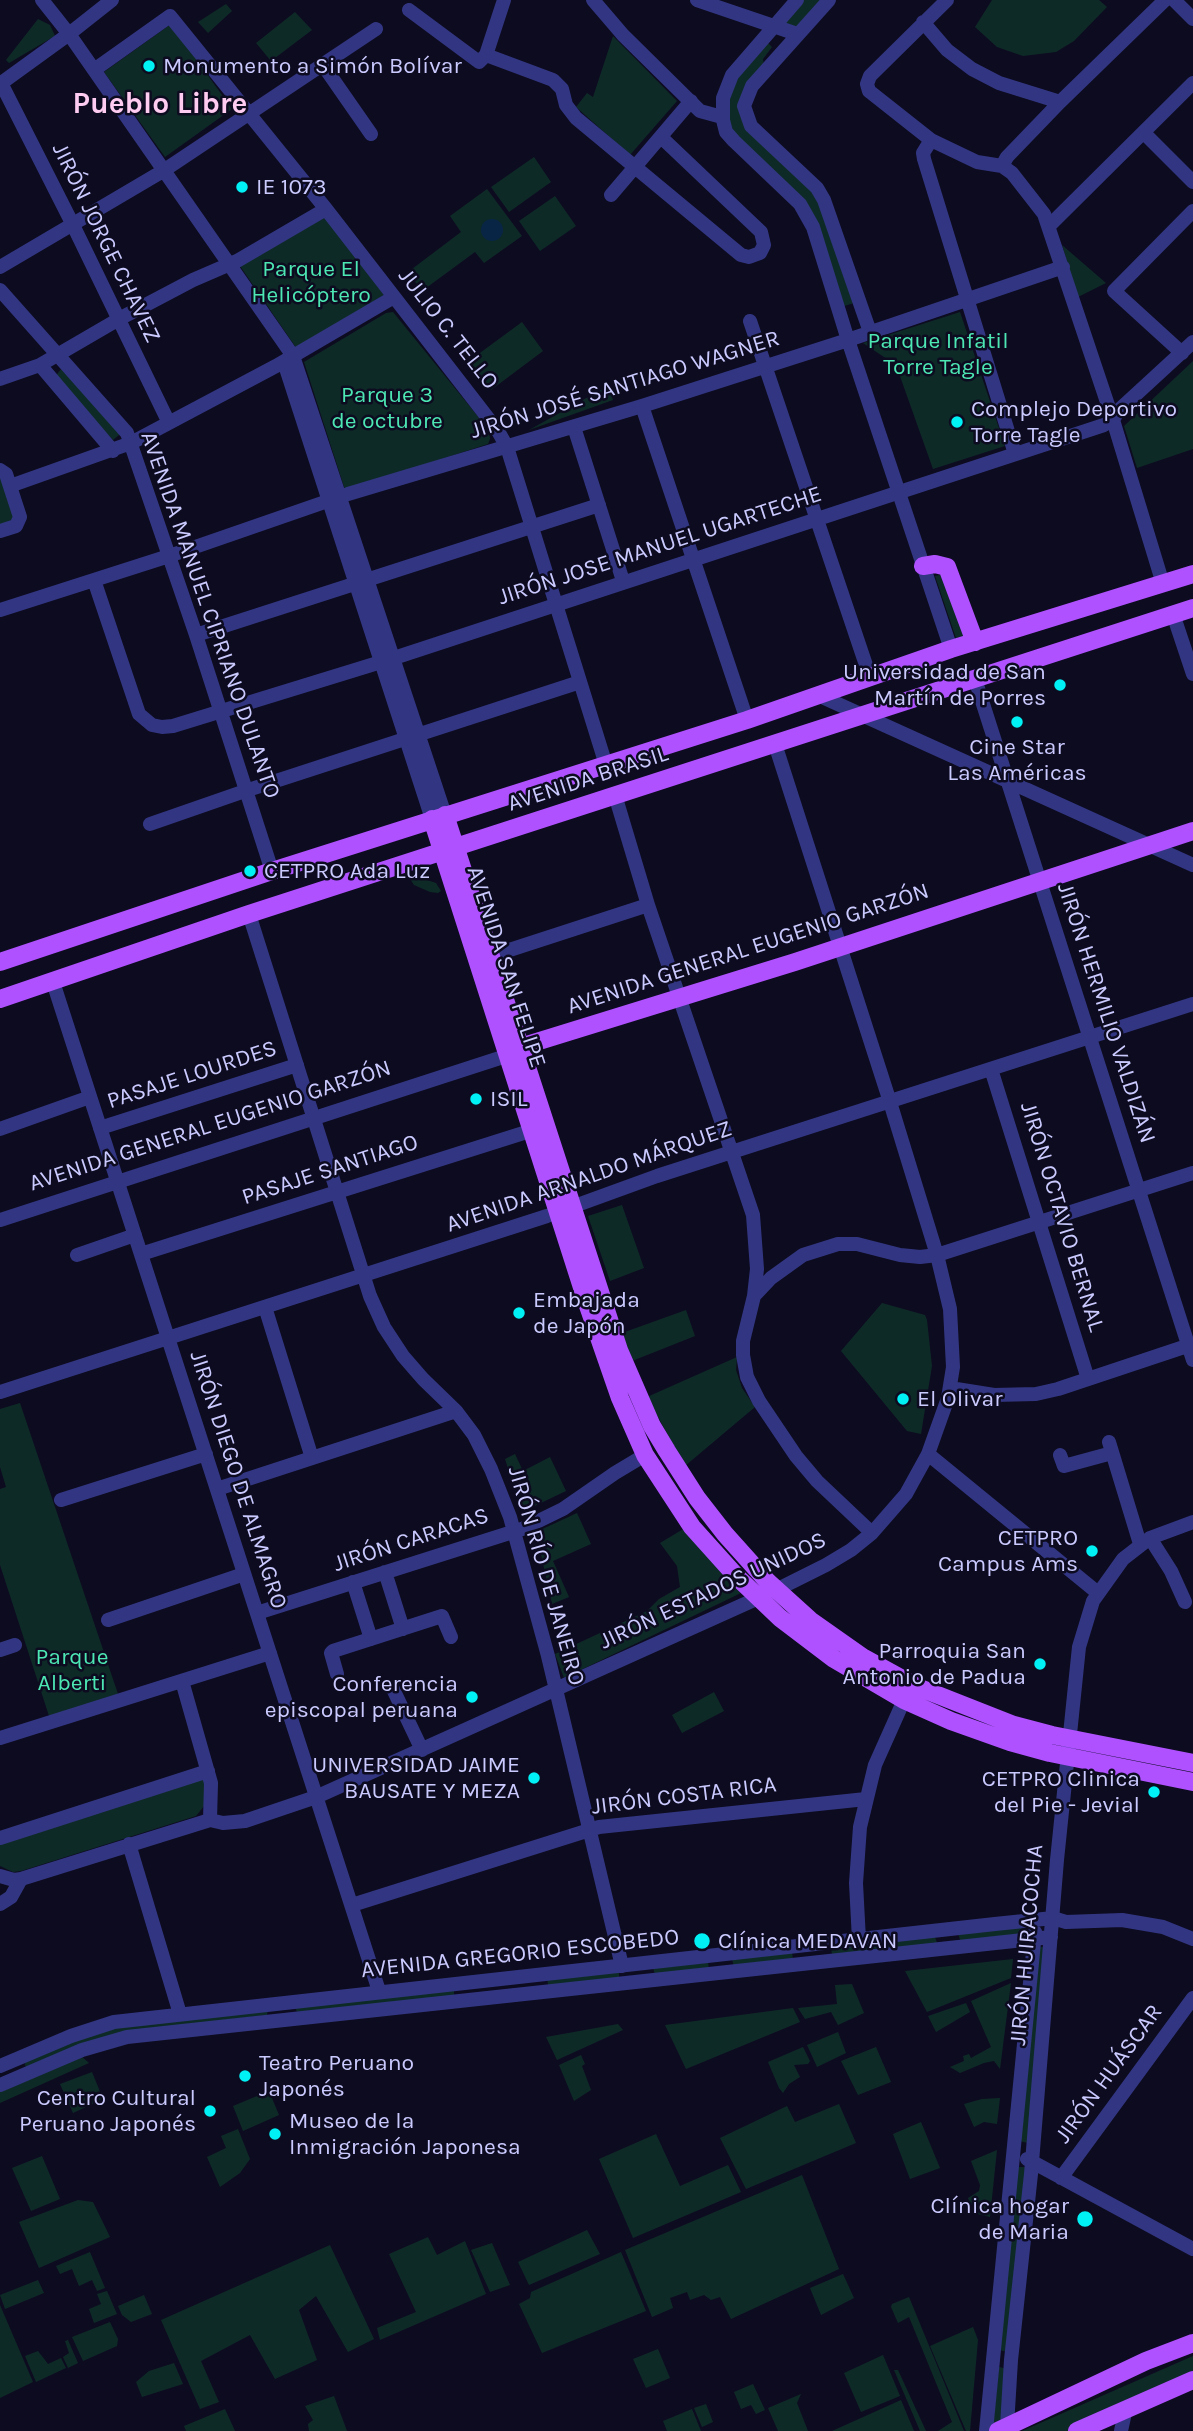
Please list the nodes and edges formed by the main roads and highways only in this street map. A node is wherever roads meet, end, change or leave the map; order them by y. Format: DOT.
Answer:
graph roads {
  1 [pos="923,566"];
  2 [pos="1193,574"];
  3 [pos="1193,608"];
  4 [pos="975,642"];
  5 [pos="439,817"];
  6 [pos="1193,831"];
  7 [pos="497,835"];
  8 [pos="449,851"];
  9 [pos="396,868"];
  10 [pos="460,884"];
  11 [pos="0,962"];
  12 [pos="0,999"];
  13 [pos="514,1051"];
  14 [pos="565,1210"];
  15 [pos="1193,1763"];
  16 [pos="1193,1782"];
  17 [pos="1193,2343"];
  18 [pos="1193,2380"];
  19 [pos="1002,2429"];
  20 [pos="1077,2431"];
  1 -- 4 [label="main road"];
  2 -- 4 [label="main road, AVENIDA BRASIL"];
  3 -- 7 [label="main road, AVENIDA BRASIL"];
  4 -- 5 [label="main road, AVENIDA BRASIL"];
  5 -- 8 [label="main road, AVENIDA SAN FELIPE"];
  5 -- 11 [label="main road, AVENIDA BRASIL"];
  6 -- 13 [label="main road, AVENIDA GENERAL EUGENIO GARZÓN"];
  7 -- 8 [label="main road, AVENIDA BRASIL"];
  7 -- 10 [label="main road"];
  8 -- 9 [label="main road, AVENIDA BRASIL"];
  8 -- 10 [label="main road, AVENIDA SAN FELIPE"];
  9 -- 10 [label="main road"];
  9 -- 12 [label="main road, AVENIDA BRASIL"];
  10 -- 13 [label="main road, AVENIDA SAN FELIPE"];
  10 -- 13 [label="main road, AVENIDA SAN FELIPE"];
  13 -- 14 [label="main road, AVENIDA SAN FELIPE"];
  13 -- 14 [label="main road, AVENIDA SAN FELIPE"];
  14 -- 15 [label="main road, AVENIDA SAN FELIPE"];
  14 -- 16 [label="main road, AVENIDA SAN FELIPE"];
  17 -- 19 [label="main road"];
  18 -- 20 [label="main road"];
}
